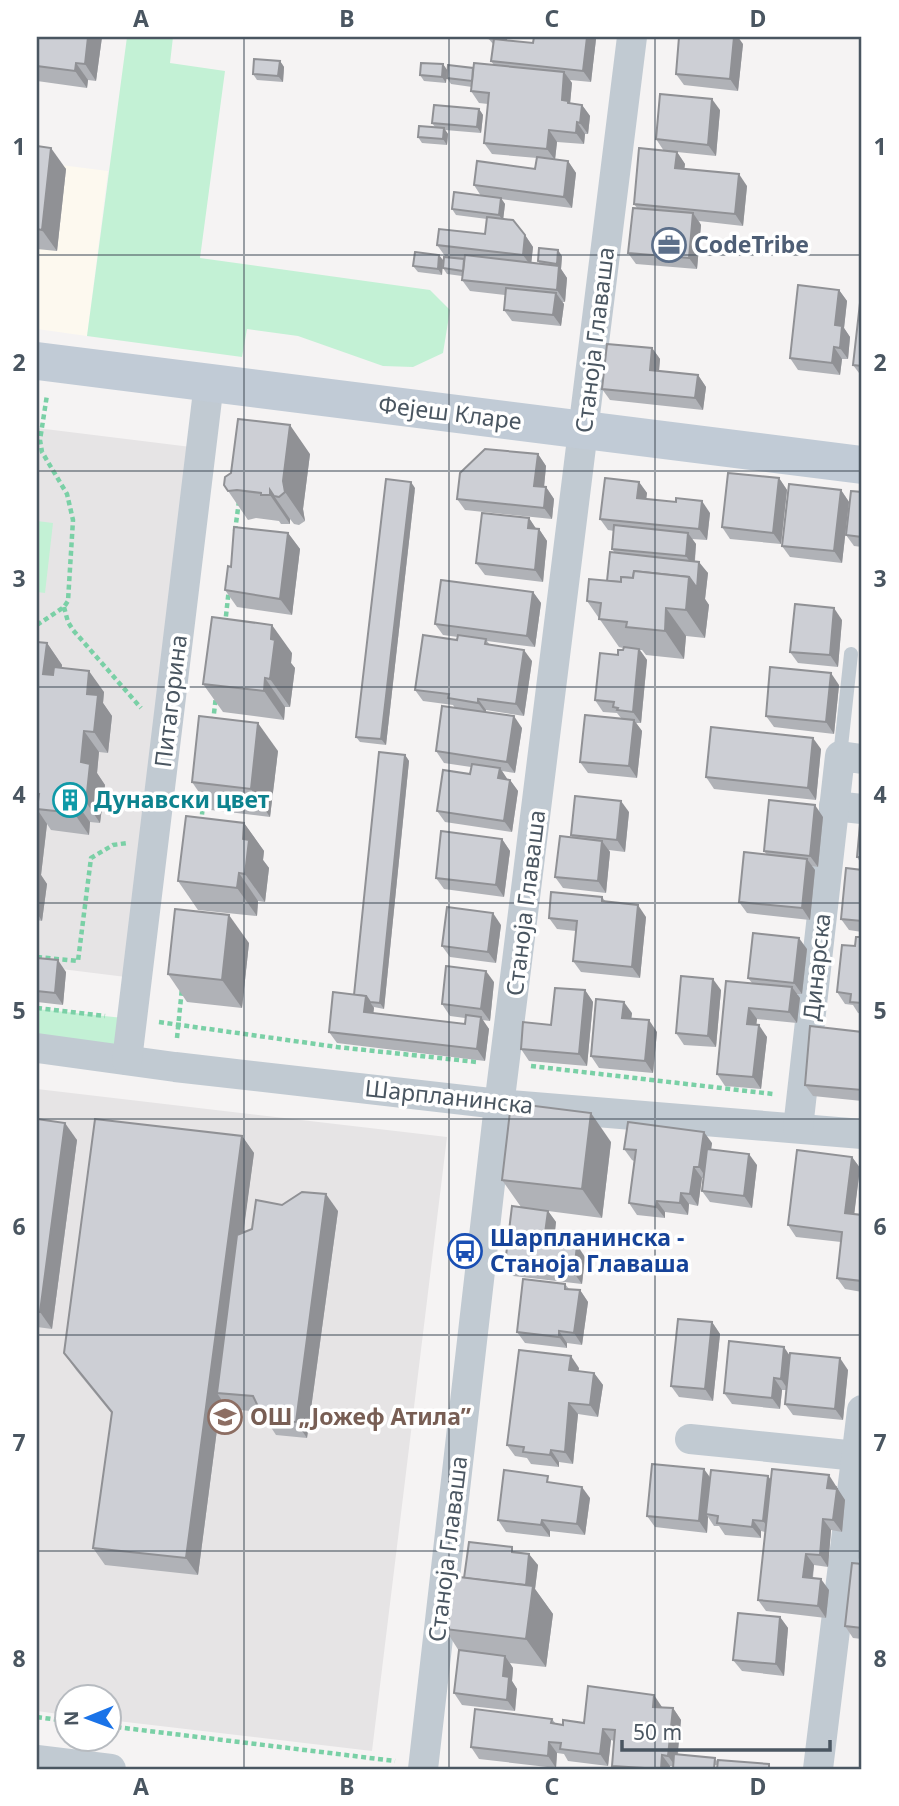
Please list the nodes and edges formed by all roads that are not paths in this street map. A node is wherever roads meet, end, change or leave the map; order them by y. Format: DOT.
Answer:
graph roads {
  1 [pos="632,37"];
  2 [pos="42,378"];
  3 [pos="209,383"];
  4 [pos="584,429"];
  5 [pos="862,465"];
  6 [pos="851,654"];
  7 [pos="851,757"];
  8 [pos="848,808"];
  9 [pos="37,1048"];
  10 [pos="127,1060"];
  11 [pos="499,1104"];
  12 [pos="798,1128"];
  13 [pos="862,1134"];
  14 [pos="862,1410"];
  15 [pos="690,1438"];
  16 [pos="857,1456"];
  17 [pos="855,1536"];
  18 [pos="37,1760"];
  19 [pos="423,1767"];
  20 [pos="111,1769"];
  21 [pos="818,1769"];
  1 -- 4 [label="street, Станоја Главаша"];
  2 -- 3 [label="street, Фејеш Кларе"];
  3 -- 4 [label="street, Фејеш Кларе"];
  3 -- 10 [label="street, Питагорина"];
  4 -- 5 [label="street, Фејеш Кларе"];
  4 -- 11 [label="street, Станоја Главаша"];
  6 -- 7 [label="lane, Динарска"];
  7 -- 8 [label="street, Динарска"];
  8 -- 12 [label="street, Динарска"];
  9 -- 10 [label="street, Шарпланинска"];
  10 -- 11 [label="street, Шарпланинска"];
  11 -- 12 [label="street, Шарпланинска"];
  11 -- 19 [label="street, Станоја Главаша"];
  12 -- 13 [label="street, Шарпланинска"];
  14 -- 16 [label="street"];
  15 -- 16 [label="street"];
  16 -- 17 [label="street"];
  17 -- 21 [label="street"];
  18 -- 20 [label="street"];
}
